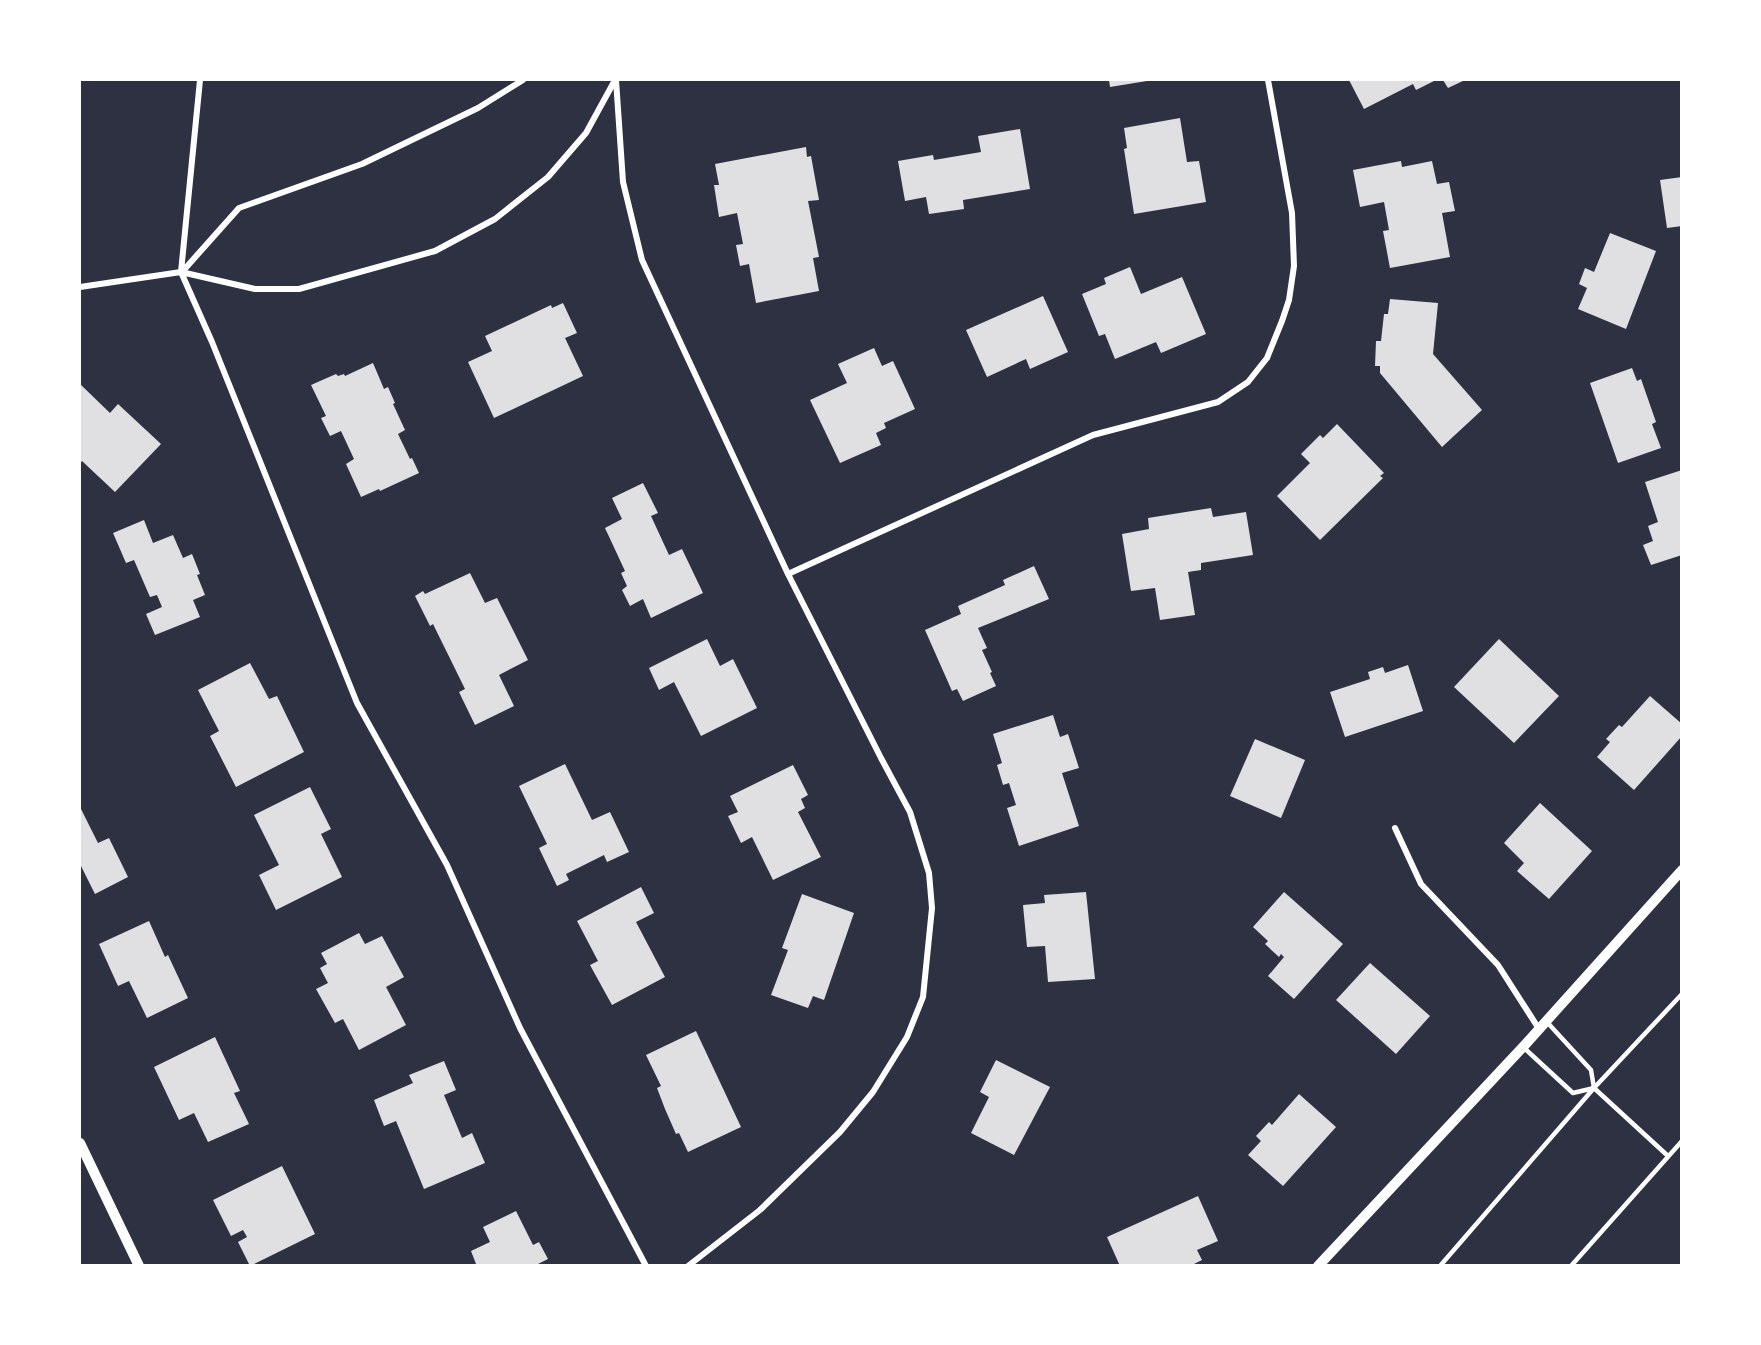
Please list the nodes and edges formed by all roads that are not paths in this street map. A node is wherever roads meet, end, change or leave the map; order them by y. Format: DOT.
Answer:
graph roads {
  1 [pos="200,80"];
  2 [pos="524,80"];
  3 [pos="616,80"];
  4 [pos="1268,80"];
  5 [pos="181,272"];
  6 [pos="80,286"];
  7 [pos="788,574"];
  8 [pos="1395,828"];
  9 [pos="1682,870"];
  10 [pos="1682,994"];
  11 [pos="1542,1025"];
  12 [pos="1523,1047"];
  13 [pos="1594,1088"];
  14 [pos="1682,1141"];
  15 [pos="80,1143"];
  16 [pos="1668,1156"];
  17 [pos="139,1266"];
  18 [pos="646,1266"];
  19 [pos="688,1266"];
  20 [pos="1318,1266"];
  21 [pos="1440,1266"];
  22 [pos="1571,1266"];
  1 -- 5 [label="street"];
  2 -- 5 [label="street"];
  3 -- 5 [label="street"];
  3 -- 7 [label="street"];
  4 -- 7 [label="street"];
  5 -- 6 [label="street"];
  5 -- 18 [label="street"];
  7 -- 19 [label="street"];
  8 -- 11 [label="street"];
  9 -- 11 [label="street"];
  10 -- 13 [label="lane"];
  11 -- 12 [label="street"];
  11 -- 13 [label="lane"];
  12 -- 13 [label="lane"];
  12 -- 20 [label="street"];
  13 -- 16 [label="lane"];
  13 -- 21 [label="lane"];
  14 -- 16 [label="lane"];
  15 -- 17 [label="street"];
  16 -- 22 [label="lane"];
}
